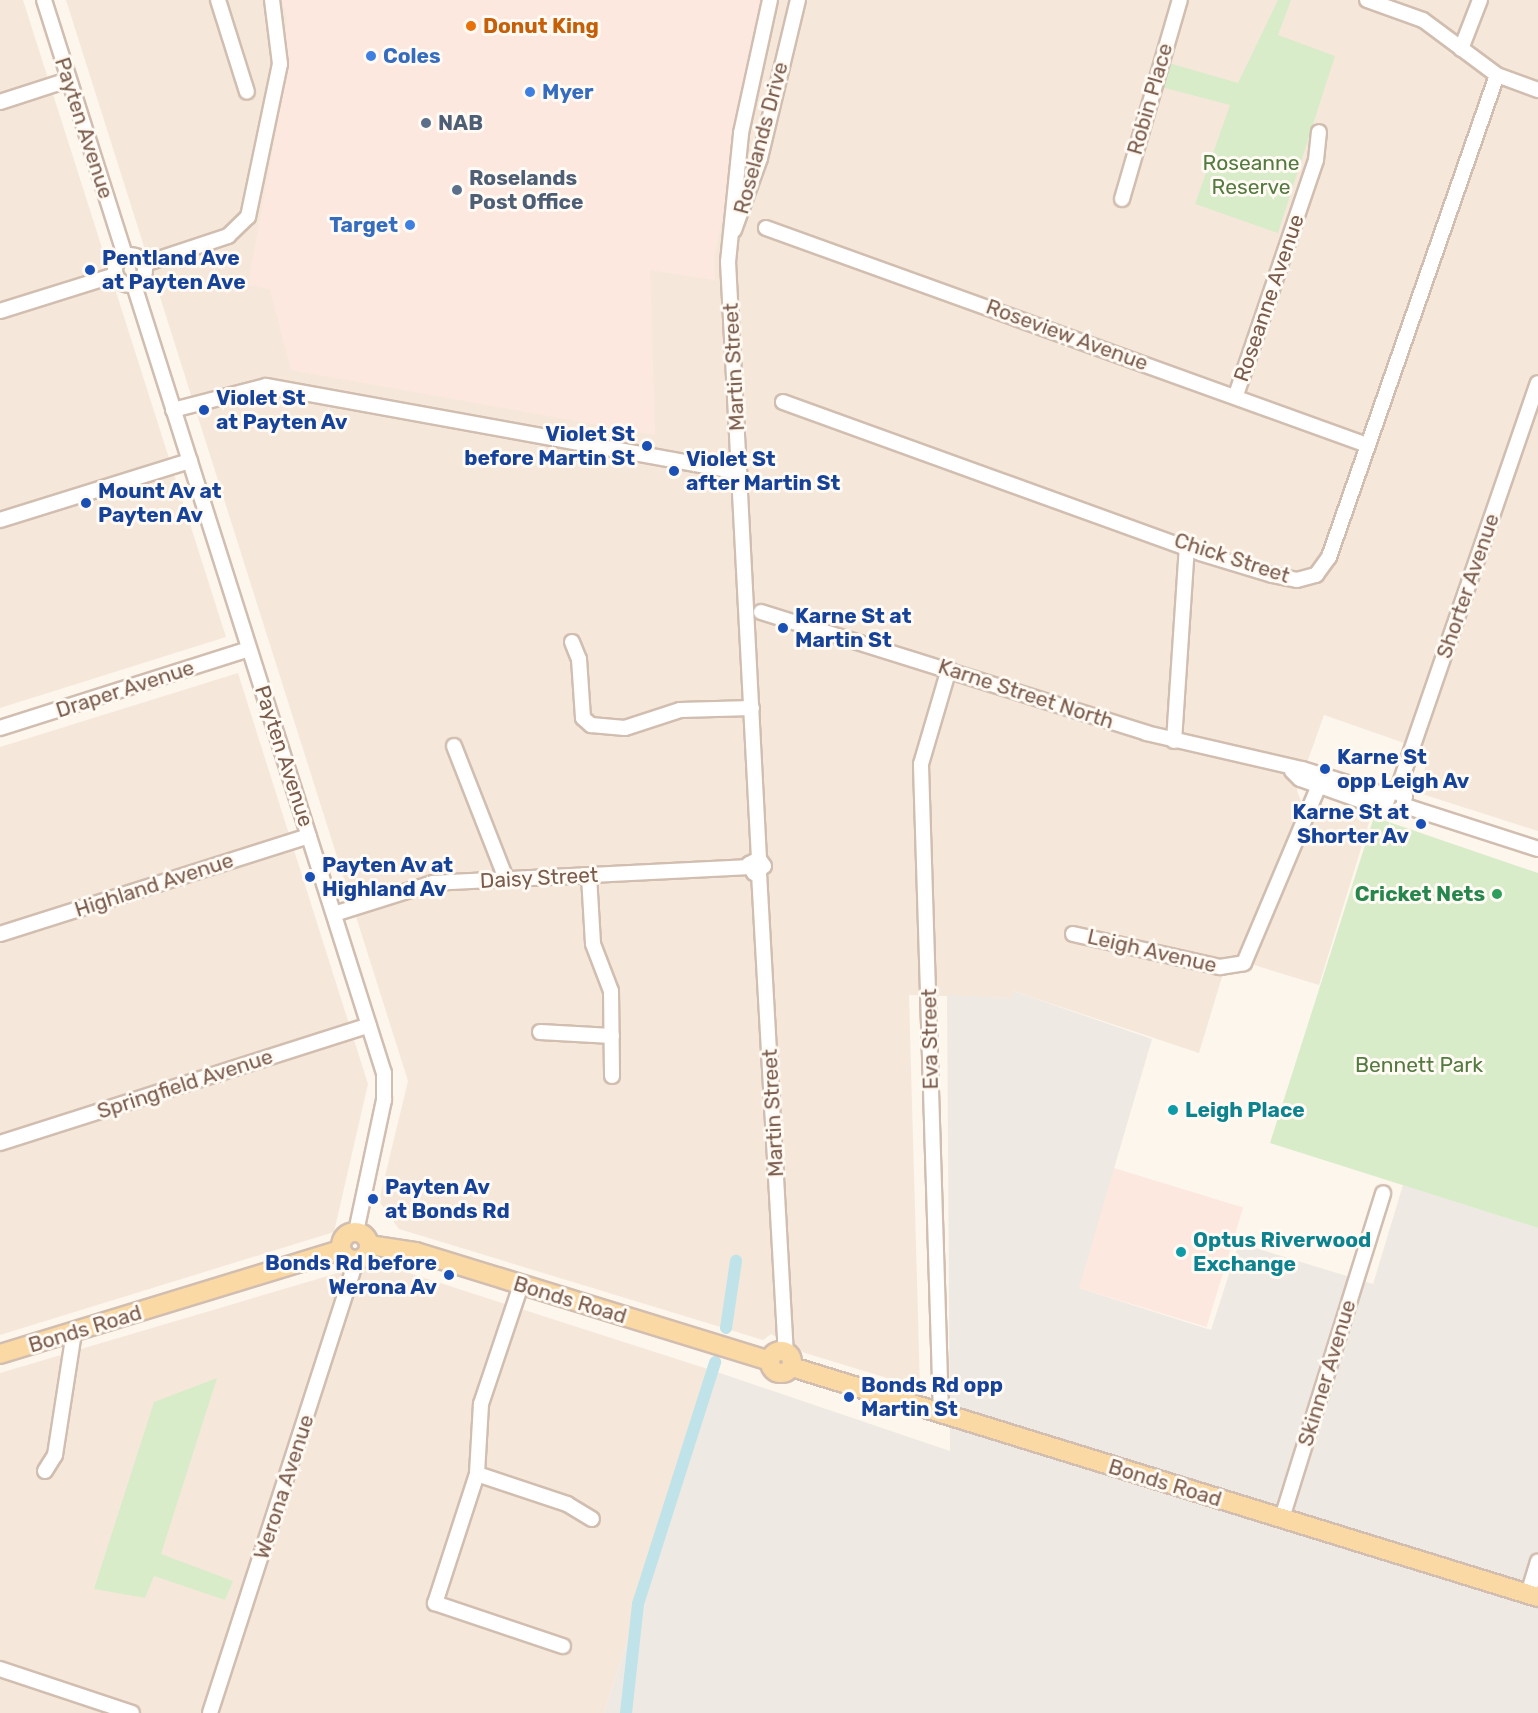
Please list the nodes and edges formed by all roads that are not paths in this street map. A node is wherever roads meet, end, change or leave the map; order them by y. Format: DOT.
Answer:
graph roads {
  1 [pos="44,0"];
  2 [pos="218,0"];
  3 [pos="272,0"];
  4 [pos="1180,0"];
  5 [pos="1367,0"];
  6 [pos="1480,0"];
  7 [pos="769,1"];
  8 [pos="794,4"];
  9 [pos="1461,49"];
  10 [pos="1497,75"];
  11 [pos="68,80"];
  12 [pos="1538,90"];
  13 [pos="247,92"];
  14 [pos="0,102"];
  15 [pos="1319,132"];
  16 [pos="1122,199"];
  17 [pos="766,228"];
  18 [pos="731,238"];
  19 [pos="125,256"];
  20 [pos="144,264"];
  21 [pos="115,275"];
  22 [pos="134,285"];
  23 [pos="0,311"];
  24 [pos="1538,383"];
  25 [pos="1236,395"];
  26 [pos="783,402"];
  27 [pos="173,410"];
  28 [pos="1367,445"];
  29 [pos="190,461"];
  30 [pos="740,472"];
  31 [pos="0,520"];
  32 [pos="1187,545"];
  33 [pos="755,615"];
  34 [pos="572,642"];
  35 [pos="249,649"];
  36 [pos="949,669"];
  37 [pos="752,708"];
  38 [pos="0,728"];
  39 [pos="1174,741"];
  40 [pos="454,746"];
  41 [pos="1322,781"];
  42 [pos="1389,797"];
  43 [pos="1405,806"];
  44 [pos="309,836"];
  45 [pos="1538,849"];
  46 [pos="755,866"];
  47 [pos="589,876"];
  48 [pos="506,879"];
  49 [pos="334,914"];
  50 [pos="0,934"];
  51 [pos="1073,934"];
  52 [pos="369,1025"];
  53 [pos="540,1032"];
  54 [pos="612,1036"];
  55 [pos="612,1076"];
  56 [pos="0,1143"];
  57 [pos="1383,1193"];
  58 [pos="356,1232"];
  59 [pos="369,1245"];
  60 [pos="341,1250"];
  61 [pos="356,1260"];
  62 [pos="521,1285"];
  63 [pos="74,1332"];
  64 [pos="0,1354"];
  65 [pos="783,1360"];
  66 [pos="941,1413"];
  67 [pos="45,1471"];
  68 [pos="477,1474"];
  69 [pos="1282,1518"];
  70 [pos="592,1519"];
  71 [pos="1538,1561"];
  72 [pos="1533,1595"];
  73 [pos="563,1646"];
  74 [pos="0,1669"];
  75 [pos="132,1713"];
  76 [pos="210,1713"];
  1 -- 11 [label="street, Payten Avenue"];
  2 -- 13 [label="street"];
  3 -- 20 [label="street"];
  4 -- 16 [label="street, Robin Place"];
  5 -- 9 [label="street"];
  6 -- 9 [label="street"];
  7 -- 18 [label="street, Roselands Drive"];
  8 -- 18 [label="street, Roselands Drive"];
  9 -- 10 [label="street"];
  10 -- 12 [label="street"];
  10 -- 28 [label="street, Chick Street"];
  11 -- 14 [label="street"];
  11 -- 19 [label="street, Payten Avenue"];
  15 -- 25 [label="street, Roseanne Avenue"];
  17 -- 25 [label="street, Roseview Avenue"];
  18 -- 30 [label="street, Martin Street"];
  19 -- 20 [label="street"];
  19 -- 21 [label="street"];
  20 -- 22 [label="street"];
  21 -- 22 [label="street"];
  21 -- 23 [label="street"];
  22 -- 27 [label="street, Payten Avenue"];
  24 -- 42 [label="street, Shorter Avenue"];
  25 -- 28 [label="street, Roseview Avenue"];
  26 -- 32 [label="street, Chick Street"];
  27 -- 29 [label="street, Payten Avenue"];
  27 -- 30 [label="street"];
  28 -- 32 [label="street, Chick Street"];
  29 -- 31 [label="street"];
  29 -- 35 [label="street, Payten Avenue"];
  30 -- 33 [label="street, Martin Street"];
  32 -- 39 [label="street"];
  33 -- 36 [label="street, Karne Street North"];
  33 -- 37 [label="street, Martin Street"];
  34 -- 37 [label="street"];
  35 -- 38 [label="street, Draper Avenue"];
  35 -- 44 [label="street, Payten Avenue"];
  36 -- 39 [label="street, Karne Street North"];
  36 -- 66 [label="street, Eva Street"];
  37 -- 46 [label="street, Martin Street"];
  39 -- 41 [label="street, Karne Street North"];
  40 -- 48 [label="street"];
  41 -- 42 [label="street, Karne Street North"];
  41 -- 51 [label="street, Leigh Avenue"];
  42 -- 43 [label="street"];
  42 -- 43 [label="street, Karne Street North"];
  43 -- 45 [label="street"];
  44 -- 49 [label="street, Payten Avenue"];
  44 -- 50 [label="street, Highland Avenue"];
  46 -- 47 [label="street, Daisy Street"];
  46 -- 65 [label="street, Martin Street"];
  47 -- 48 [label="street, Daisy Street"];
  47 -- 54 [label="street"];
  48 -- 49 [label="street, Daisy Street"];
  49 -- 52 [label="street, Payten Avenue"];
  52 -- 56 [label="street, Springfield Avenue"];
  52 -- 58 [label="street, Payten Avenue"];
  53 -- 54 [label="street"];
  54 -- 55 [label="street"];
  57 -- 69 [label="street, Skinner Avenue"];
  58 -- 59 [label="main road"];
  58 -- 60 [label="main road"];
  59 -- 61 [label="main road"];
  59 -- 62 [label="main road, Bonds Road"];
  60 -- 61 [label="main road"];
  60 -- 63 [label="main road, Bonds Road"];
  61 -- 76 [label="street, Werona Avenue"];
  62 -- 65 [label="main road, Bonds Road"];
  62 -- 68 [label="street"];
  63 -- 64 [label="main road, Bonds Road"];
  63 -- 67 [label="street"];
  65 -- 66 [label="main road, Bonds Road"];
  66 -- 69 [label="main road, Bonds Road"];
  68 -- 70 [label="street"];
  68 -- 73 [label="street"];
  69 -- 72 [label="main road, Bonds Road"];
  71 -- 72 [label="street"];
  74 -- 75 [label="street"];
}
